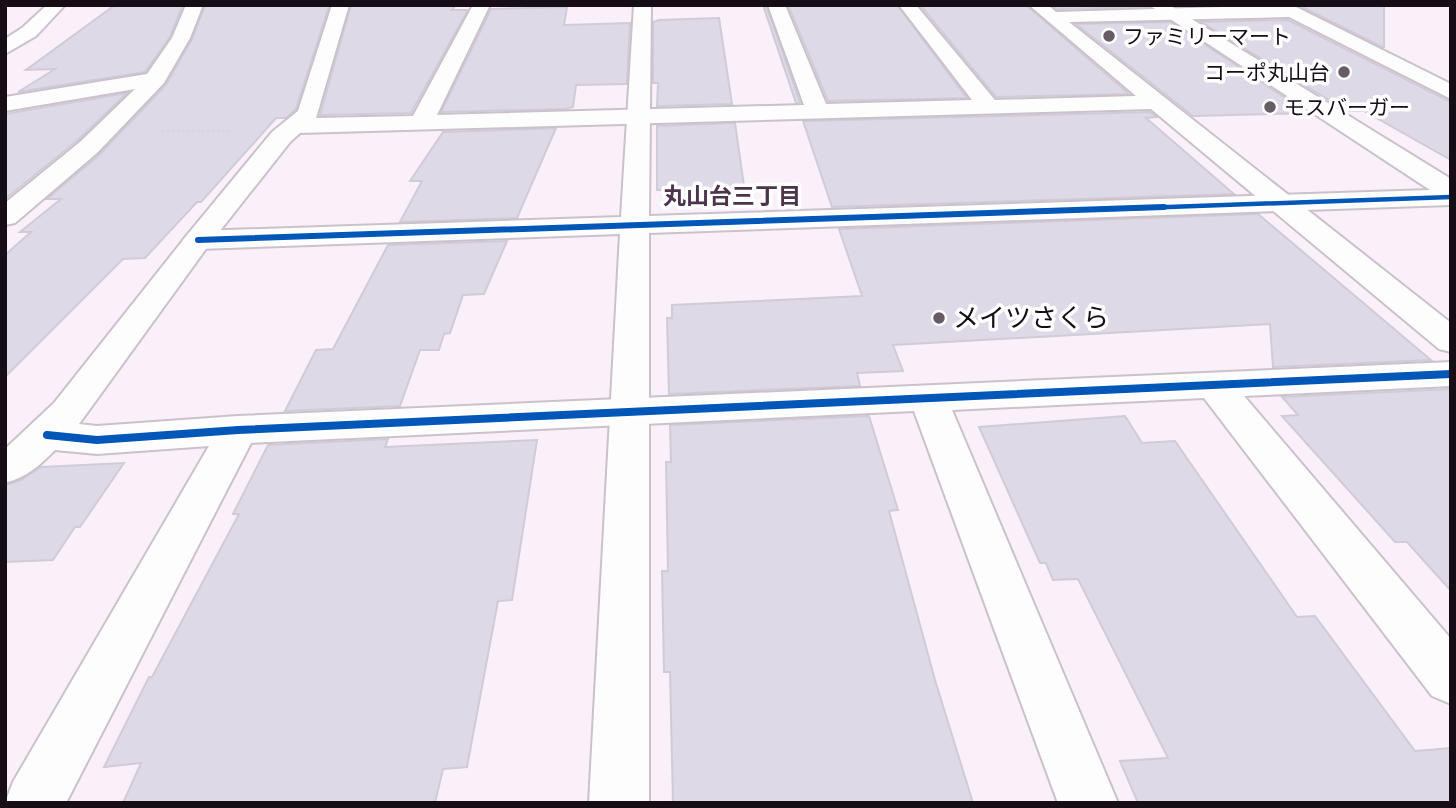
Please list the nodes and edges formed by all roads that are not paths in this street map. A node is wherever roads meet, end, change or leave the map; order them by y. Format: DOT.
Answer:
graph roads {
  1 [pos="57,5"];
  2 [pos="195,5"];
  3 [pos="341,5"];
  4 [pos="482,5"];
  5 [pos="643,5"];
  6 [pos="776,5"];
  7 [pos="907,5"];
  8 [pos="1285,9"];
  9 [pos="1165,10"];
  10 [pos="1044,11"];
  11 [pos="5,48"];
  12 [pos="157,79"];
  13 [pos="1451,93"];
  14 [pos="1157,102"];
  15 [pos="5,104"];
  16 [pos="989,107"];
  17 [pos="817,111"];
  18 [pos="640,116"];
  19 [pos="421,123"];
  20 [pos="295,126"];
  21 [pos="1451,191"];
  22 [pos="1451,197"];
  23 [pos="1281,202"];
  24 [pos="5,217"];
  25 [pos="635,225"];
  26 [pos="198,240"];
  27 [pos="1451,341"];
  28 [pos="1451,374"];
  29 [pos="1214,385"];
  30 [pos="928,397"];
  31 [pos="628,412"];
  32 [pos="238,429"];
  33 [pos="47,435"];
  34 [pos="5,468"];
  35 [pos="1451,679"];
  36 [pos="34,803"];
  37 [pos="619,803"];
  38 [pos="1088,803"];
  1 -- 11 [label="street"];
  2 -- 12 [label="street"];
  3 -- 20 [label="street"];
  4 -- 19 [label="street"];
  5 -- 18 [label="street"];
  6 -- 17 [label="street"];
  7 -- 16 [label="street"];
  8 -- 9 [label="street"];
  8 -- 13 [label="street"];
  9 -- 10 [label="street"];
  9 -- 21 [label="street"];
  10 -- 14 [label="street"];
  12 -- 15 [label="street"];
  12 -- 24 [label="street"];
  14 -- 16 [label="street"];
  14 -- 23 [label="street"];
  16 -- 17 [label="street"];
  17 -- 18 [label="street"];
  18 -- 19 [label="street"];
  18 -- 25 [label="street"];
  19 -- 20 [label="street"];
  20 -- 26 [label="street"];
  22 -- 23 [label="street"];
  23 -- 25 [label="street"];
  23 -- 27 [label="street"];
  25 -- 26 [label="street"];
  25 -- 31 [label="street"];
  26 -- 33 [label="street"];
  28 -- 29 [label="street"];
  29 -- 30 [label="street"];
  29 -- 35 [label="street"];
  30 -- 31 [label="street"];
  30 -- 38 [label="street"];
  31 -- 32 [label="street"];
  31 -- 37 [label="street"];
  32 -- 33 [label="street"];
  32 -- 36 [label="street"];
  33 -- 34 [label="street"];
}
